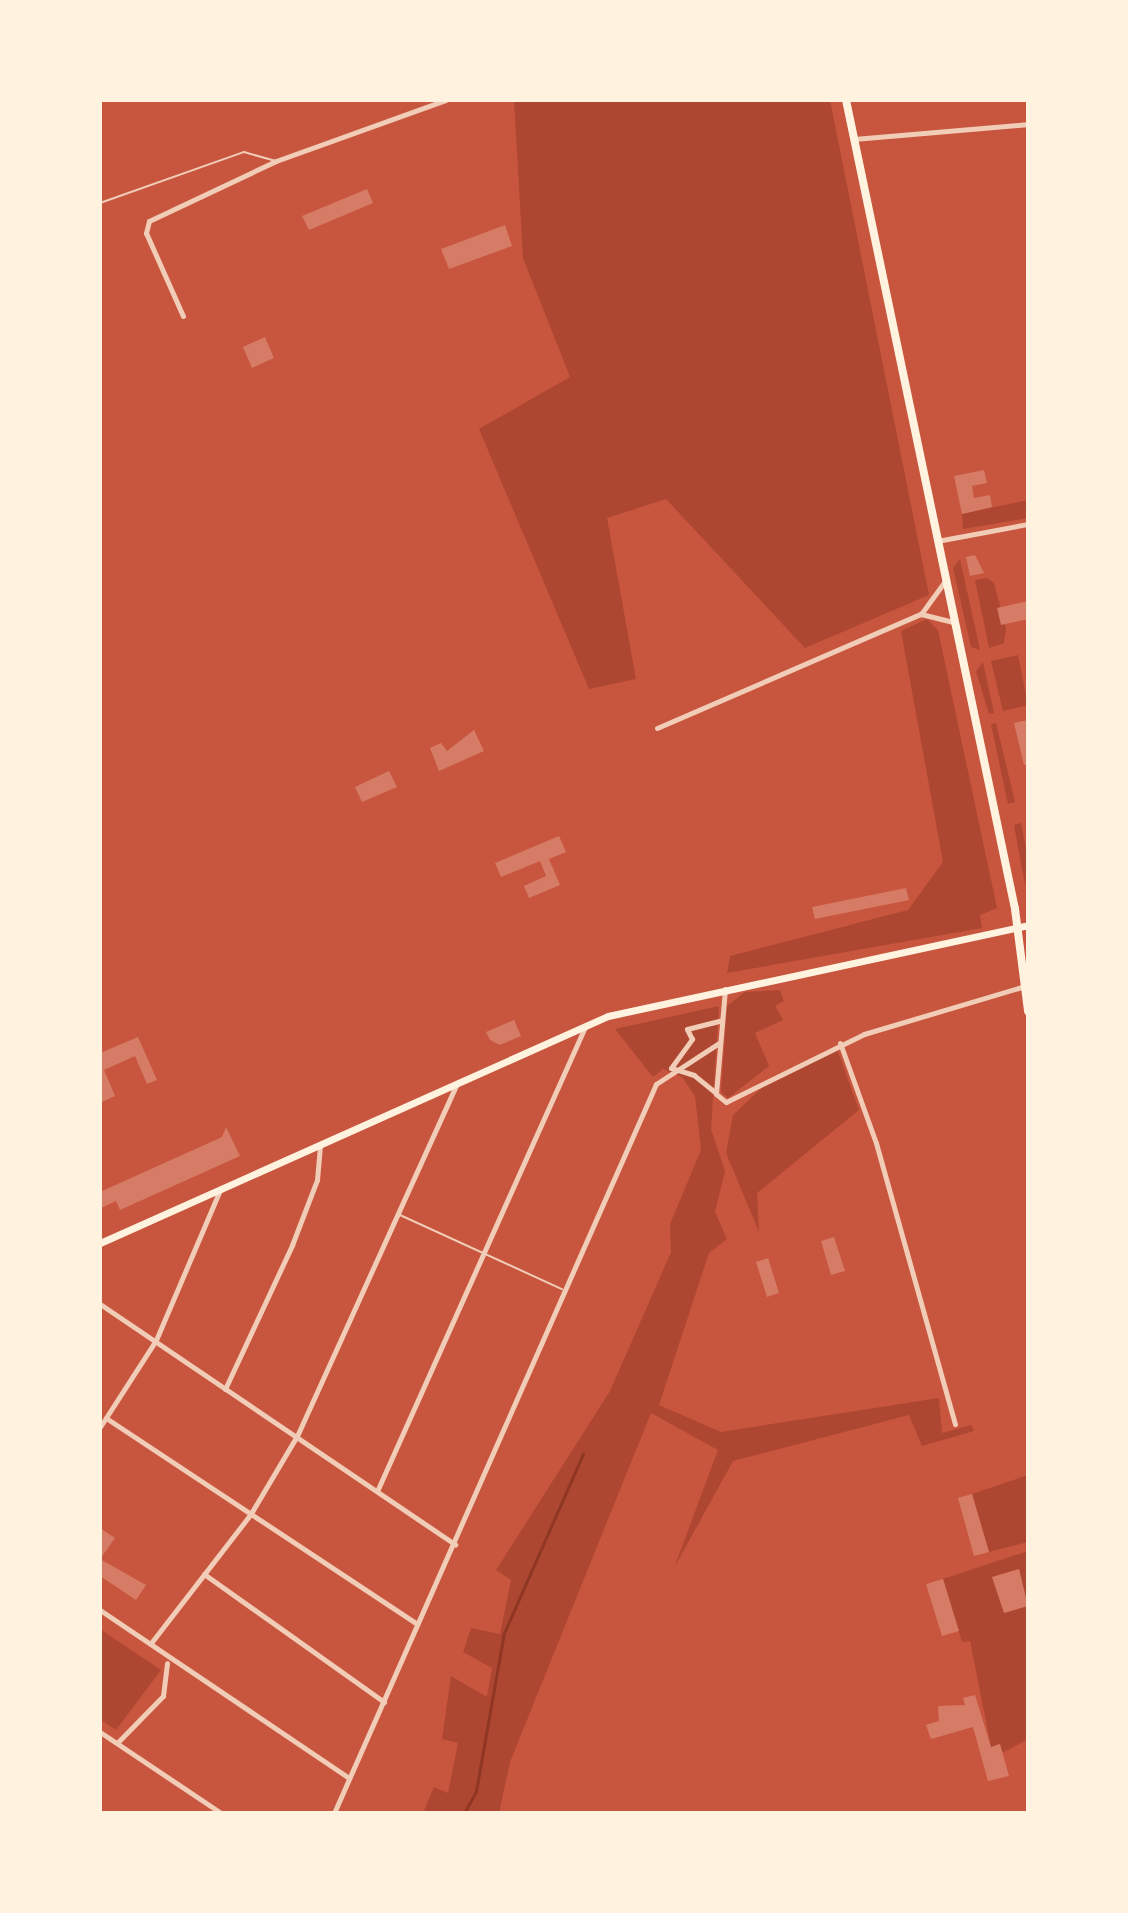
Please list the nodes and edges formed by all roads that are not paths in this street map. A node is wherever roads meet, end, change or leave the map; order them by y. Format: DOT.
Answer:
graph roads {
  1 [pos="445,100"];
  2 [pos="846,100"];
  3 [pos="1028,124"];
  4 [pos="854,139"];
  5 [pos="276,161"];
  6 [pos="100,203"];
  7 [pos="183,316"];
  8 [pos="1028,524"];
  9 [pos="936,541"];
  10 [pos="945,581"];
  11 [pos="921,614"];
  12 [pos="954,622"];
  13 [pos="657,728"];
  14 [pos="1028,925"];
  15 [pos="1017,928"];
  16 [pos="1025,986"];
  17 [pos="725,988"];
  18 [pos="1028,1011"];
  19 [pos="722,1020"];
  20 [pos="586,1026"];
  21 [pos="719,1043"];
  22 [pos="840,1043"];
  23 [pos="671,1068"];
  24 [pos="456,1084"];
  25 [pos="716,1094"];
  26 [pos="320,1145"];
  27 [pos="221,1189"];
  28 [pos="399,1215"];
  29 [pos="100,1243"];
  30 [pos="486,1255"];
  31 [pos="564,1290"];
  32 [pos="100,1304"];
  33 [pos="156,1340"];
  34 [pos="225,1389"];
  35 [pos="106,1418"];
  36 [pos="955,1424"];
  37 [pos="100,1427"];
  38 [pos="297,1436"];
  39 [pos="378,1489"];
  40 [pos="250,1515"];
  41 [pos="455,1544"];
  42 [pos="204,1574"];
  43 [pos="100,1610"];
  44 [pos="417,1624"];
  45 [pos="151,1643"];
  46 [pos="167,1662"];
  47 [pos="384,1702"];
  48 [pos="100,1732"];
  49 [pos="117,1743"];
  50 [pos="349,1778"];
  51 [pos="221,1813"];
  52 [pos="334,1813"];
  1 -- 5 [label="street"];
  2 -- 4 [label="main road"];
  3 -- 4 [label="street"];
  4 -- 9 [label="main road"];
  5 -- 6 [label="lane"];
  5 -- 7 [label="street"];
  8 -- 9 [label="street"];
  9 -- 10 [label="main road"];
  10 -- 11 [label="street"];
  10 -- 12 [label="main road"];
  11 -- 12 [label="street"];
  11 -- 13 [label="street"];
  12 -- 15 [label="main road"];
  14 -- 15 [label="main road"];
  15 -- 16 [label="main road"];
  15 -- 17 [label="main road"];
  16 -- 18 [label="main road"];
  16 -- 22 [label="street"];
  17 -- 19 [label="street"];
  17 -- 20 [label="main road"];
  19 -- 21 [label="street"];
  19 -- 23 [label="street"];
  20 -- 24 [label="main road"];
  20 -- 30 [label="street"];
  21 -- 23 [label="street"];
  21 -- 25 [label="street"];
  22 -- 25 [label="street"];
  22 -- 36 [label="street"];
  23 -- 25 [label="street"];
  23 -- 31 [label="street"];
  24 -- 26 [label="main road"];
  24 -- 28 [label="street"];
  26 -- 27 [label="main road"];
  26 -- 34 [label="street"];
  27 -- 29 [label="main road"];
  27 -- 33 [label="street"];
  28 -- 30 [label="lane"];
  28 -- 38 [label="street"];
  30 -- 31 [label="lane"];
  30 -- 39 [label="street"];
  31 -- 41 [label="street"];
  32 -- 33 [label="street"];
  33 -- 34 [label="street"];
  33 -- 35 [label="street"];
  34 -- 38 [label="street"];
  35 -- 37 [label="street"];
  35 -- 40 [label="street"];
  38 -- 39 [label="street"];
  38 -- 40 [label="street"];
  39 -- 41 [label="street"];
  40 -- 42 [label="street"];
  40 -- 44 [label="street"];
  41 -- 44 [label="street"];
  42 -- 45 [label="street"];
  42 -- 47 [label="street"];
  43 -- 45 [label="street"];
  44 -- 47 [label="street"];
  45 -- 46 [label="street"];
  46 -- 49 [label="street"];
  46 -- 50 [label="street"];
  47 -- 50 [label="street"];
  48 -- 49 [label="street"];
  49 -- 51 [label="street"];
  50 -- 52 [label="street"];
}
